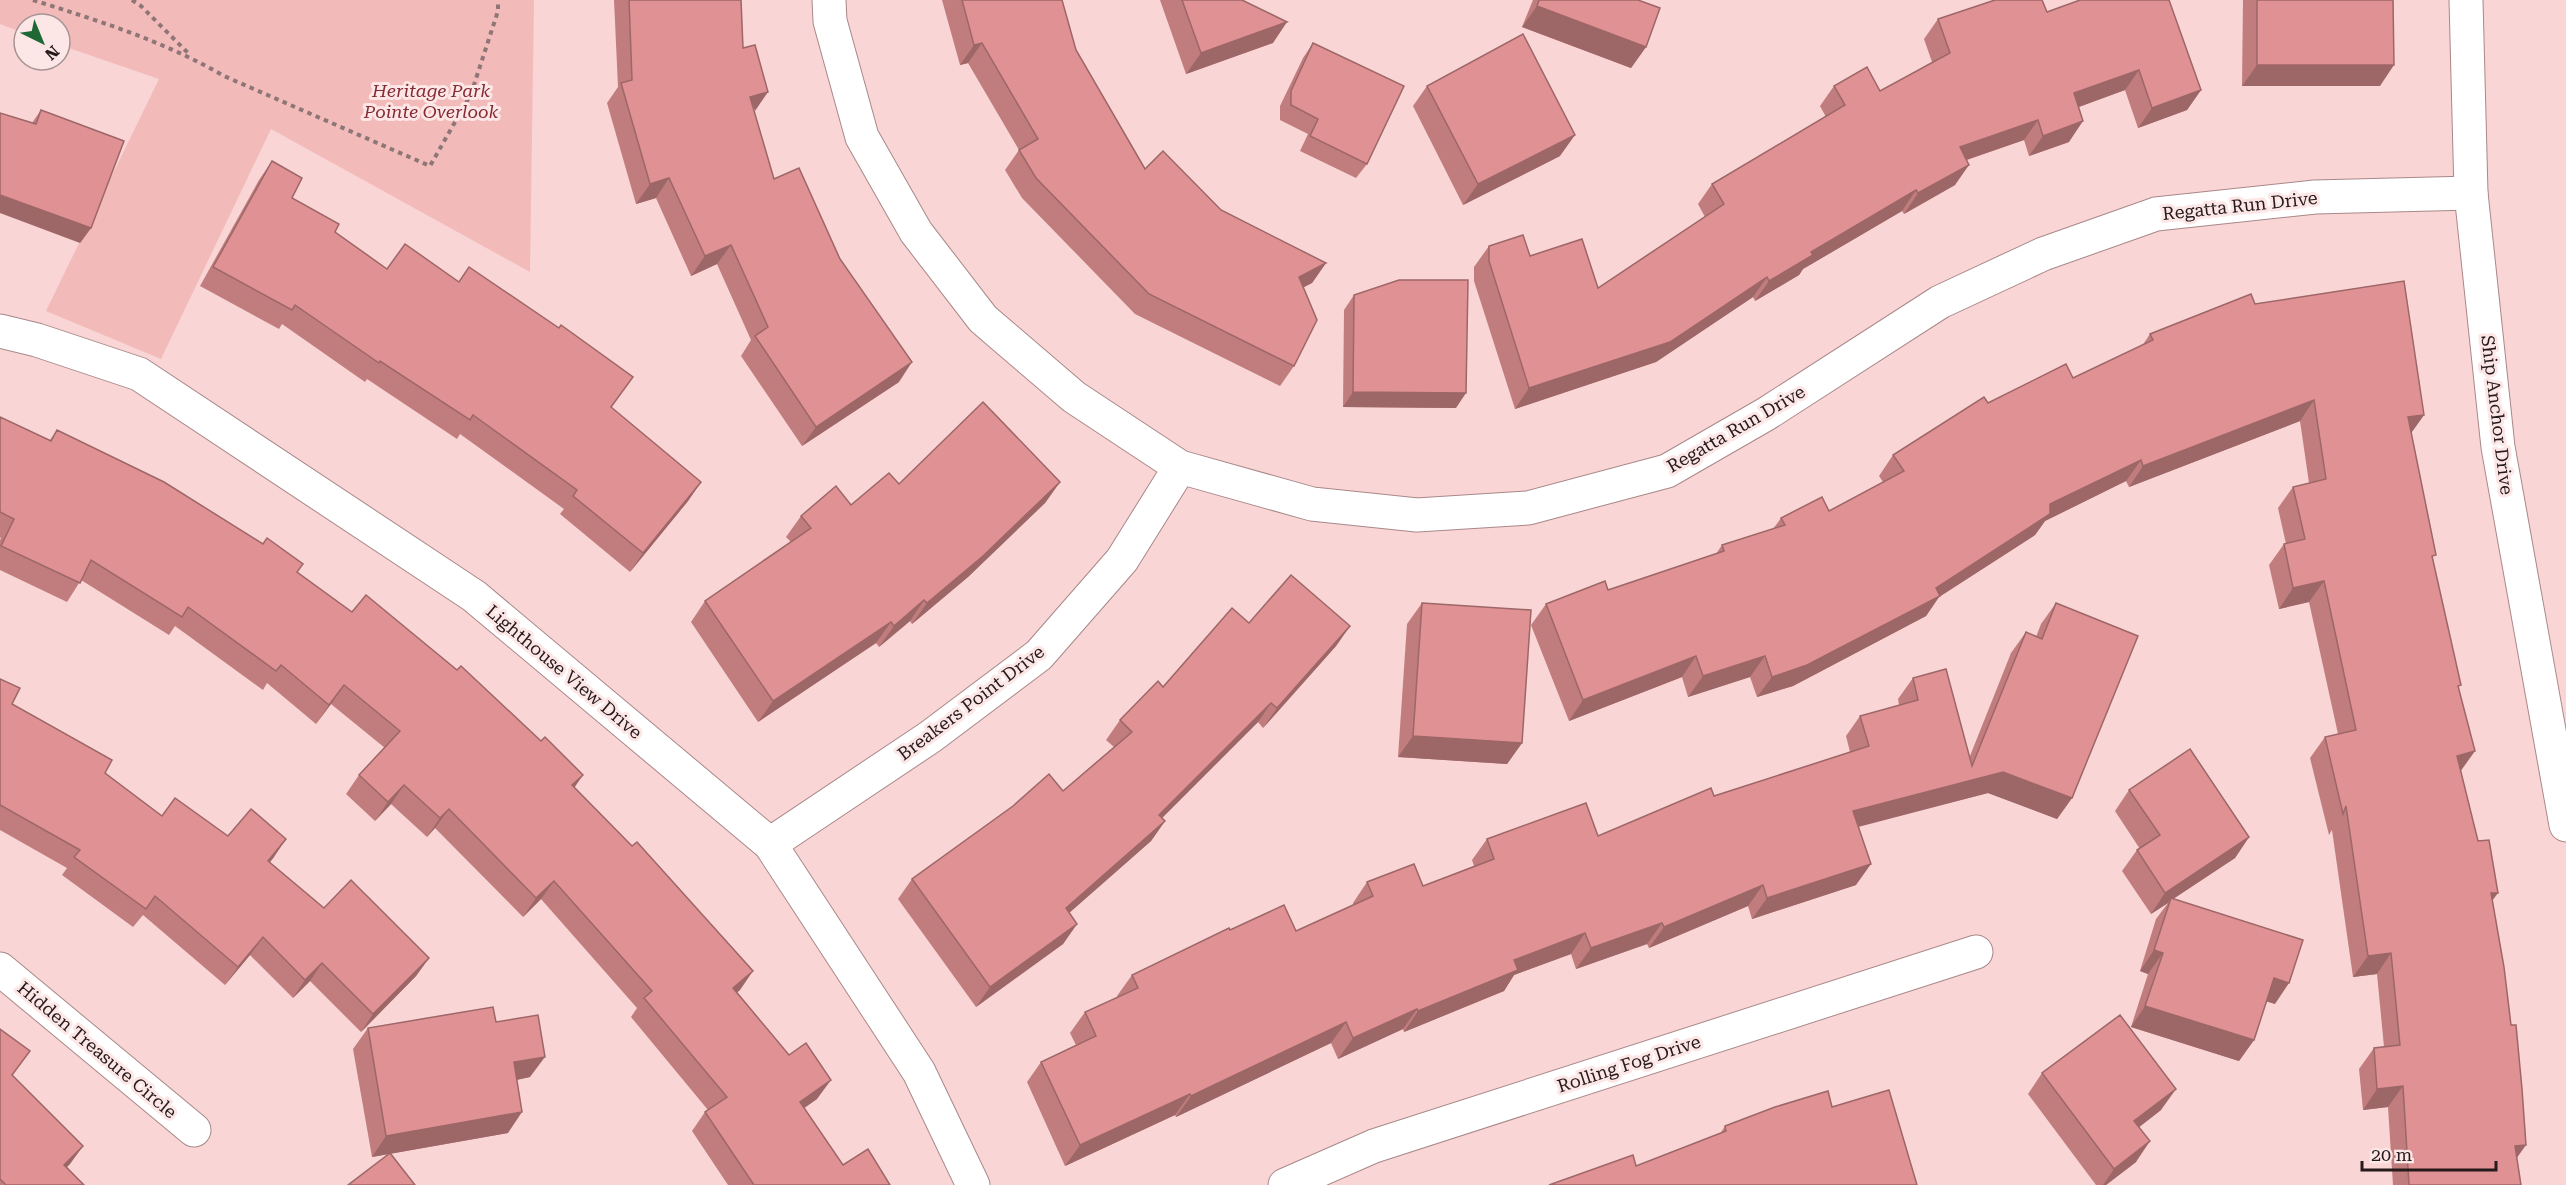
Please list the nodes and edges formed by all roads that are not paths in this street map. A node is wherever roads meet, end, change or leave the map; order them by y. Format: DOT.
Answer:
graph roads {
  1 [pos="828,0"];
  2 [pos="2466,0"];
  3 [pos="2471,193"];
  4 [pos="0,331"];
  5 [pos="1180,467"];
  6 [pos="2566,825"];
  7 [pos="770,844"];
  8 [pos="1976,952"];
  9 [pos="0,969"];
  10 [pos="194,1130"];
  11 [pos="973,1185"];
  12 [pos="1285,1185"];
  1 -- 5 [label="street, Regatta Run Drive"];
  2 -- 3 [label="street, Ship Anchor Drive"];
  3 -- 5 [label="street, Regatta Run Drive"];
  3 -- 6 [label="street, Ship Anchor Drive"];
  4 -- 7 [label="street, Lighthouse View Drive"];
  5 -- 7 [label="street, Breakers Point Drive"];
  7 -- 11 [label="street, Lighthouse View Drive"];
  8 -- 12 [label="street, Rolling Fog Drive"];
  9 -- 10 [label="street, Hidden Treasure Circle"];
}
